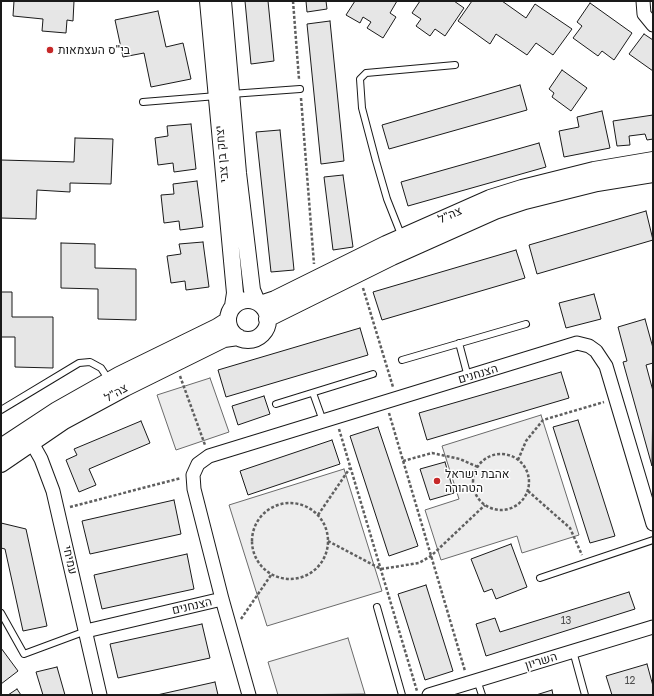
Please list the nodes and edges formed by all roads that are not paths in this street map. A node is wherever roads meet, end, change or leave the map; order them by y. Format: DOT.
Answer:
graph roads {
  1 [pos="208,1"];
  2 [pos="223,1"];
  3 [pos="643,1"];
  4 [pos="653,25"];
  5 [pos="455,65"];
  6 [pos="300,88"];
  7 [pos="224,95"];
  8 [pos="143,102"];
  9 [pos="653,160"];
  10 [pos="653,174"];
  11 [pos="402,237"];
  12 [pos="258,303"];
  13 [pos="230,313"];
  14 [pos="267,319"];
  15 [pos="526,324"];
  16 [pos="238,337"];
  17 [pos="459,343"];
  18 [pos="402,360"];
  19 [pos="373,374"];
  20 [pos="468,377"];
  21 [pos="109,381"];
  22 [pos="313,393"];
  23 [pos="276,404"];
  24 [pos="1,410"];
  25 [pos="329,420"];
  26 [pos="28,437"];
  27 [pos="1,447"];
  28 [pos="1,464"];
  29 [pos="653,522"];
  30 [pos="653,540"];
  31 [pos="540,578"];
  32 [pos="222,599"];
  33 [pos="377,607"];
  34 [pos="1,613"];
  35 [pos="653,627"];
  36 [pos="86,631"];
  37 [pos="572,651"];
  38 [pos="473,682"];
  39 [pos="100,695"];
  40 [pos="249,695"];
  41 [pos="402,695"];
  42 [pos="429,695"];
  43 [pos="482,695"];
  44 [pos="585,695"];
  1 -- 7 [label="street, יצחק בן צבי"];
  2 -- 7 [label="street, יצחק בן צבי"];
  3 -- 4 [label="street"];
  5 -- 11 [label="lane"];
  6 -- 7 [label="lane"];
  7 -- 8 [label="lane"];
  7 -- 12 [label="street, יצחק בן צבי"];
  7 -- 13 [label="street, יצחק בן צבי"];
  9 -- 11 [label="street, צה\"ל"];
  10 -- 14 [label="street, צה\"ל"];
  11 -- 12 [label="street, צה\"ל"];
  12 -- 13 [label="street"];
  12 -- 14 [label="street"];
  13 -- 16 [label="street"];
  13 -- 21 [label="street, צה\"ל"];
  14 -- 16 [label="street"];
  15 -- 17 [label="lane"];
  16 -- 26 [label="street, צה\"ל"];
  17 -- 18 [label="lane"];
  17 -- 20 [label="lane"];
  19 -- 22 [label="lane"];
  20 -- 25 [label="street, הצנחנים"];
  20 -- 29 [label="street, הצנחנים"];
  21 -- 24 [label="lane"];
  21 -- 26 [label="street, צה\"ל"];
  22 -- 23 [label="lane"];
  22 -- 25 [label="lane"];
  25 -- 32 [label="street, הצנחנים"];
  26 -- 27 [label="street, צה\"ל"];
  26 -- 28 [label="street, צה\"ל"];
  26 -- 36 [label="street, עמיחי"];
  30 -- 31 [label="lane"];
  32 -- 36 [label="street, הצנחנים"];
  32 -- 40 [label="street"];
  33 -- 41 [label="lane"];
  34 -- 36 [label="lane"];
  35 -- 37 [label="street, השריון"];
  36 -- 39 [label="street, עמיחי"];
  37 -- 38 [label="street, השריון"];
  37 -- 44 [label="lane"];
  38 -- 42 [label="street, השריון"];
  38 -- 43 [label="lane"];
}
